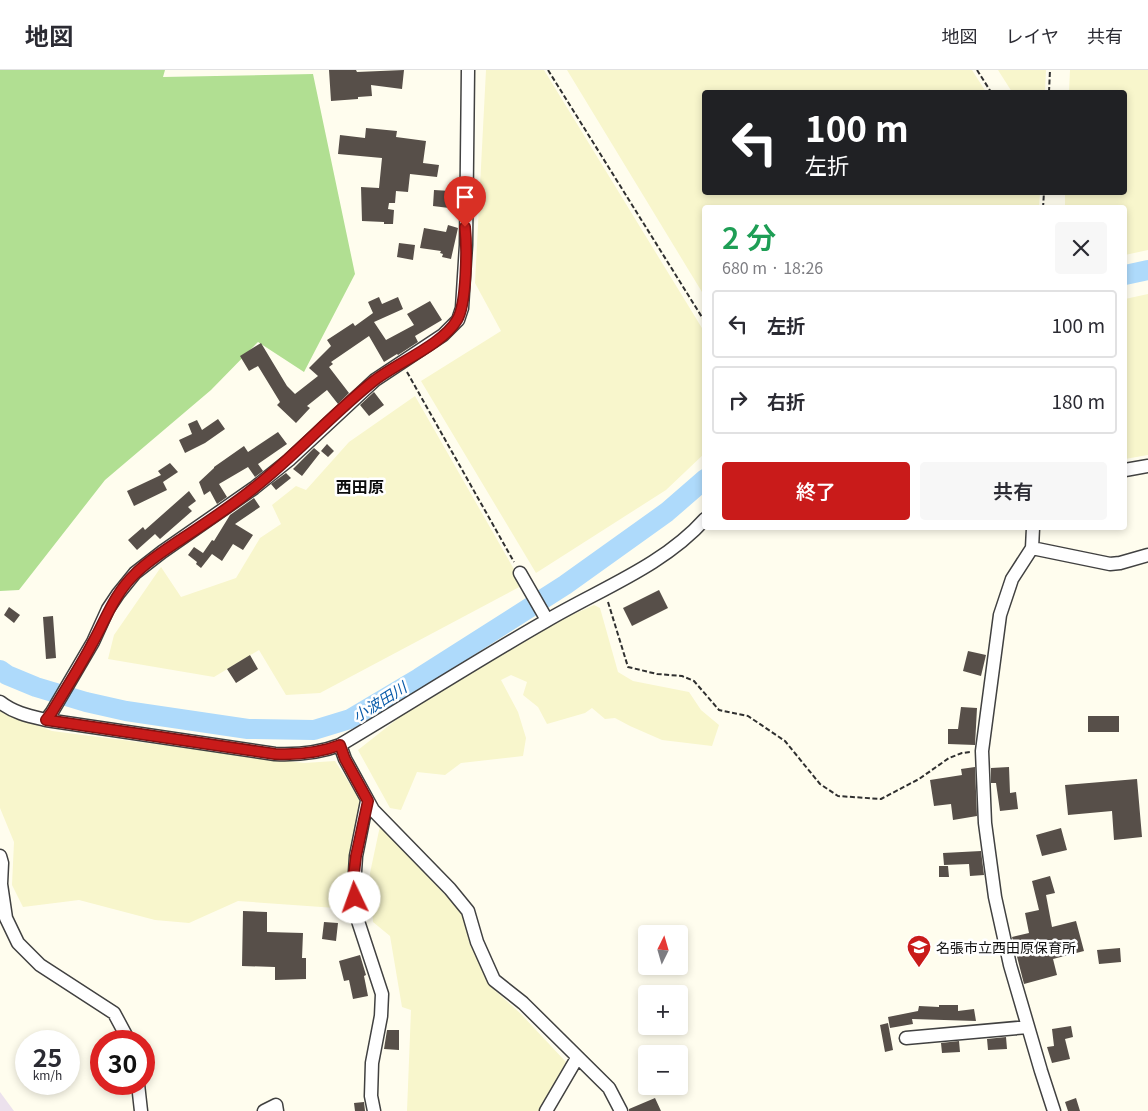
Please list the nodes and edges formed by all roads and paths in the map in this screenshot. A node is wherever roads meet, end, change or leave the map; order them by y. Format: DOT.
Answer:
graph roads {
  1 [pos="468,70"];
  2 [pos="548,70"];
  3 [pos="977,70"];
  4 [pos="1050,70"];
  5 [pos="990,90"];
  6 [pos="1049,90"];
  7 [pos="702,317"];
  8 [pos="402,362"];
  9 [pos="1148,466"];
  10 [pos="1127,470"];
  11 [pos="702,522"];
  12 [pos="1033,530"];
  13 [pos="1032,548"];
  14 [pos="1148,555"];
  15 [pos="520,573"];
  16 [pos="604,590"];
  17 [pos="545,616"];
  18 [pos="0,702"];
  19 [pos="49,716"];
  20 [pos="340,745"];
  21 [pos="982,751"];
  22 [pos="368,801"];
  23 [pos="0,856"];
  24 [pos="1028,1027"];
  25 [pos="123,1030"];
  26 [pos="906,1038"];
  27 [pos="577,1058"];
  28 [pos="139,1095"];
  29 [pos="141,1111"];
  30 [pos="264,1111"];
  31 [pos="277,1111"];
  32 [pos="374,1111"];
  33 [pos="546,1111"];
  34 [pos="621,1111"];
  35 [pos="1054,1111"];
  1 -- 8 [label="street"];
  2 -- 7 [label="path"];
  3 -- 5 [label="path"];
  4 -- 6 [label="path"];
  8 -- 15 [label="path"];
  8 -- 19 [label="street"];
  9 -- 10 [label="street"];
  11 -- 16 [label="street"];
  12 -- 13 [label="street"];
  13 -- 14 [label="street"];
  13 -- 21 [label="street"];
  15 -- 17 [label="street"];
  16 -- 17 [label="street"];
  16 -- 21 [label="path"];
  17 -- 20 [label="street"];
  18 -- 19 [label="street"];
  19 -- 20 [label="street"];
  20 -- 22 [label="street"];
  21 -- 24 [label="street"];
  22 -- 27 [label="street"];
  22 -- 32 [label="street"];
  23 -- 25 [label="street"];
  24 -- 26 [label="street"];
  24 -- 35 [label="street"];
  27 -- 33 [label="street"];
  27 -- 34 [label="street"];
  28 -- 29 [label="street"];
  30 -- 31 [label="street"];
}
